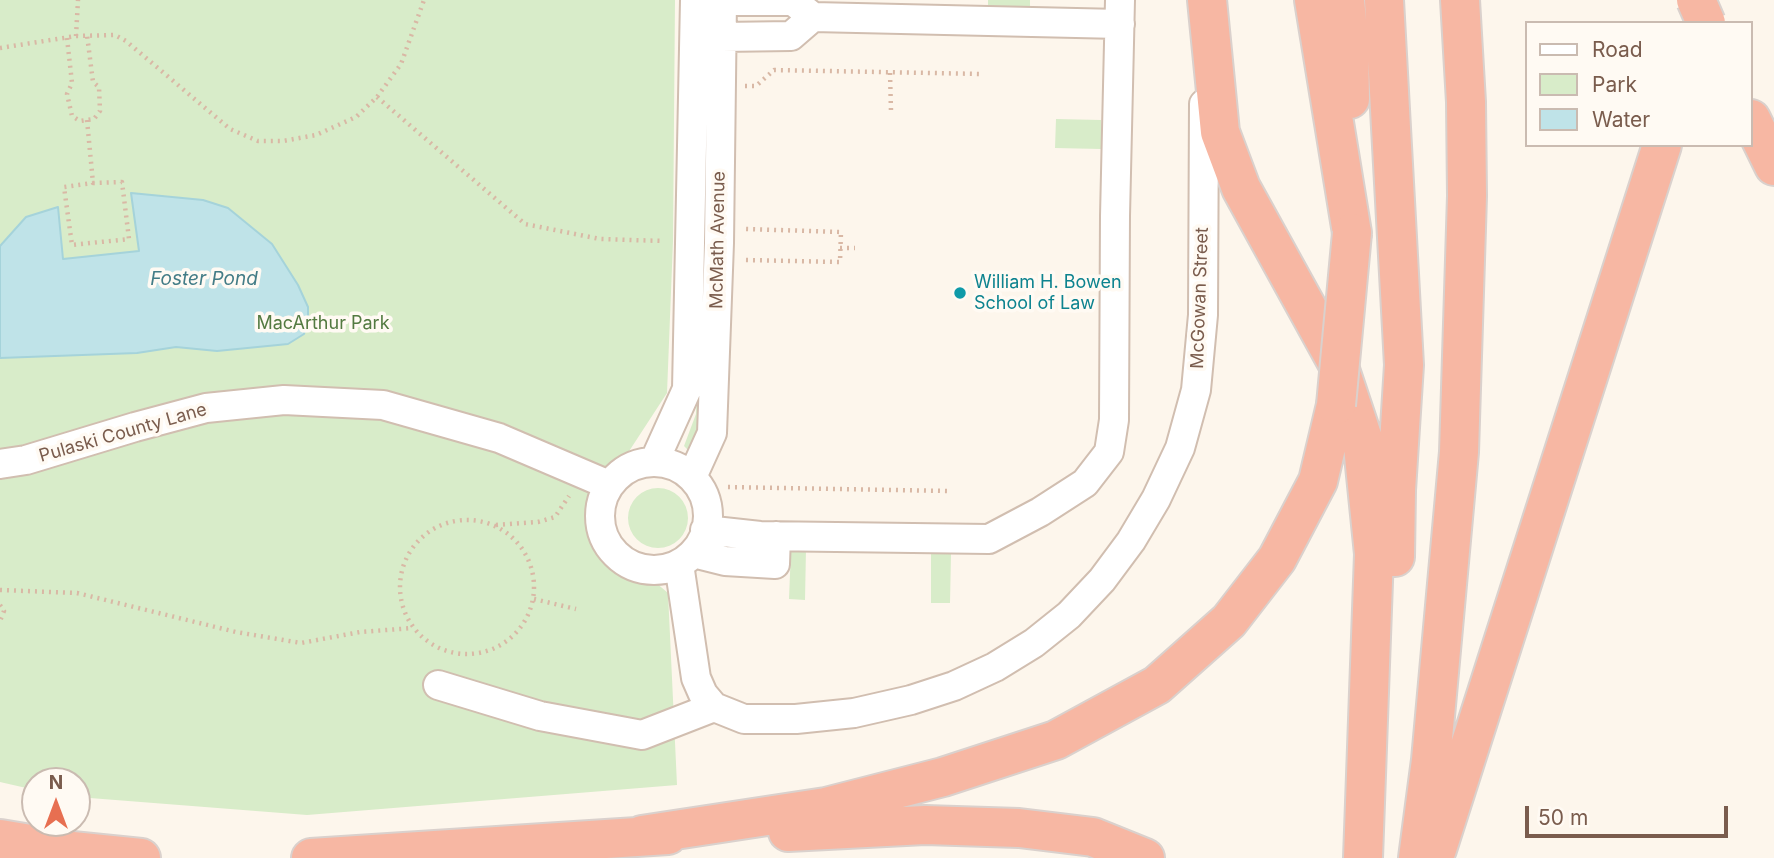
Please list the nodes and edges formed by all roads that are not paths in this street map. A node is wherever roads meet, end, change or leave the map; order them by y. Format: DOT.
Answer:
graph roads {
  1 [pos="713,0"];
  2 [pos="1207,0"];
  3 [pos="1314,0"];
  4 [pos="1345,0"];
  5 [pos="1384,0"];
  6 [pos="1460,0"];
  7 [pos="1696,0"];
  8 [pos="1706,0"];
  9 [pos="799,6"];
  10 [pos="1120,12"];
  11 [pos="1700,21"];
  12 [pos="1705,21"];
  13 [pos="722,37"];
  14 [pos="1753,123"];
  15 [pos="1661,147"];
  16 [pos="1774,166"];
  17 [pos="1352,233"];
  18 [pos="654,462"];
  19 [pos="0,464"];
  20 [pos="693,475"];
  21 [pos="609,485"];
  22 [pos="692,549"];
  23 [pos="438,685"];
  24 [pos="714,707"];
  25 [pos="642,835"];
  26 [pos="0,839"];
  27 [pos="1140,856"];
  28 [pos="141,858"];
  29 [pos="311,858"];
  30 [pos="1365,858"];
  31 [pos="1418,858"];
  32 [pos="1434,858"];
  1 -- 9 [label="lane"];
  1 -- 13 [label="lane, McMath Avenue"];
  1 -- 18 [label="lane, McMath Avenue"];
  2 -- 24 [label="lane, McGowan Street"];
  2 -- 30 [label="highway"];
  3 -- 17 [label="highway"];
  4 -- 17 [label="highway"];
  5 -- 30 [label="highway"];
  6 -- 31 [label="highway"];
  7 -- 12 [label="highway, bridge"];
  8 -- 11 [label="highway"];
  9 -- 10 [label="lane"];
  9 -- 13 [label="lane"];
  10 -- 22 [label="lane"];
  13 -- 20 [label="lane, McMath Avenue"];
  14 -- 16 [label="highway"];
  15 -- 32 [label="highway"];
  17 -- 25 [label="highway, bridge"];
  18 -- 20 [label="lane"];
  18 -- 21 [label="lane"];
  19 -- 21 [label="lane, Pulaski County Lane"];
  20 -- 22 [label="lane"];
  21 -- 22 [label="lane"];
  22 -- 24 [label="lane"];
  23 -- 24 [label="lane"];
  25 -- 27 [label="highway"];
  25 -- 29 [label="highway"];
  26 -- 28 [label="highway"];
}
